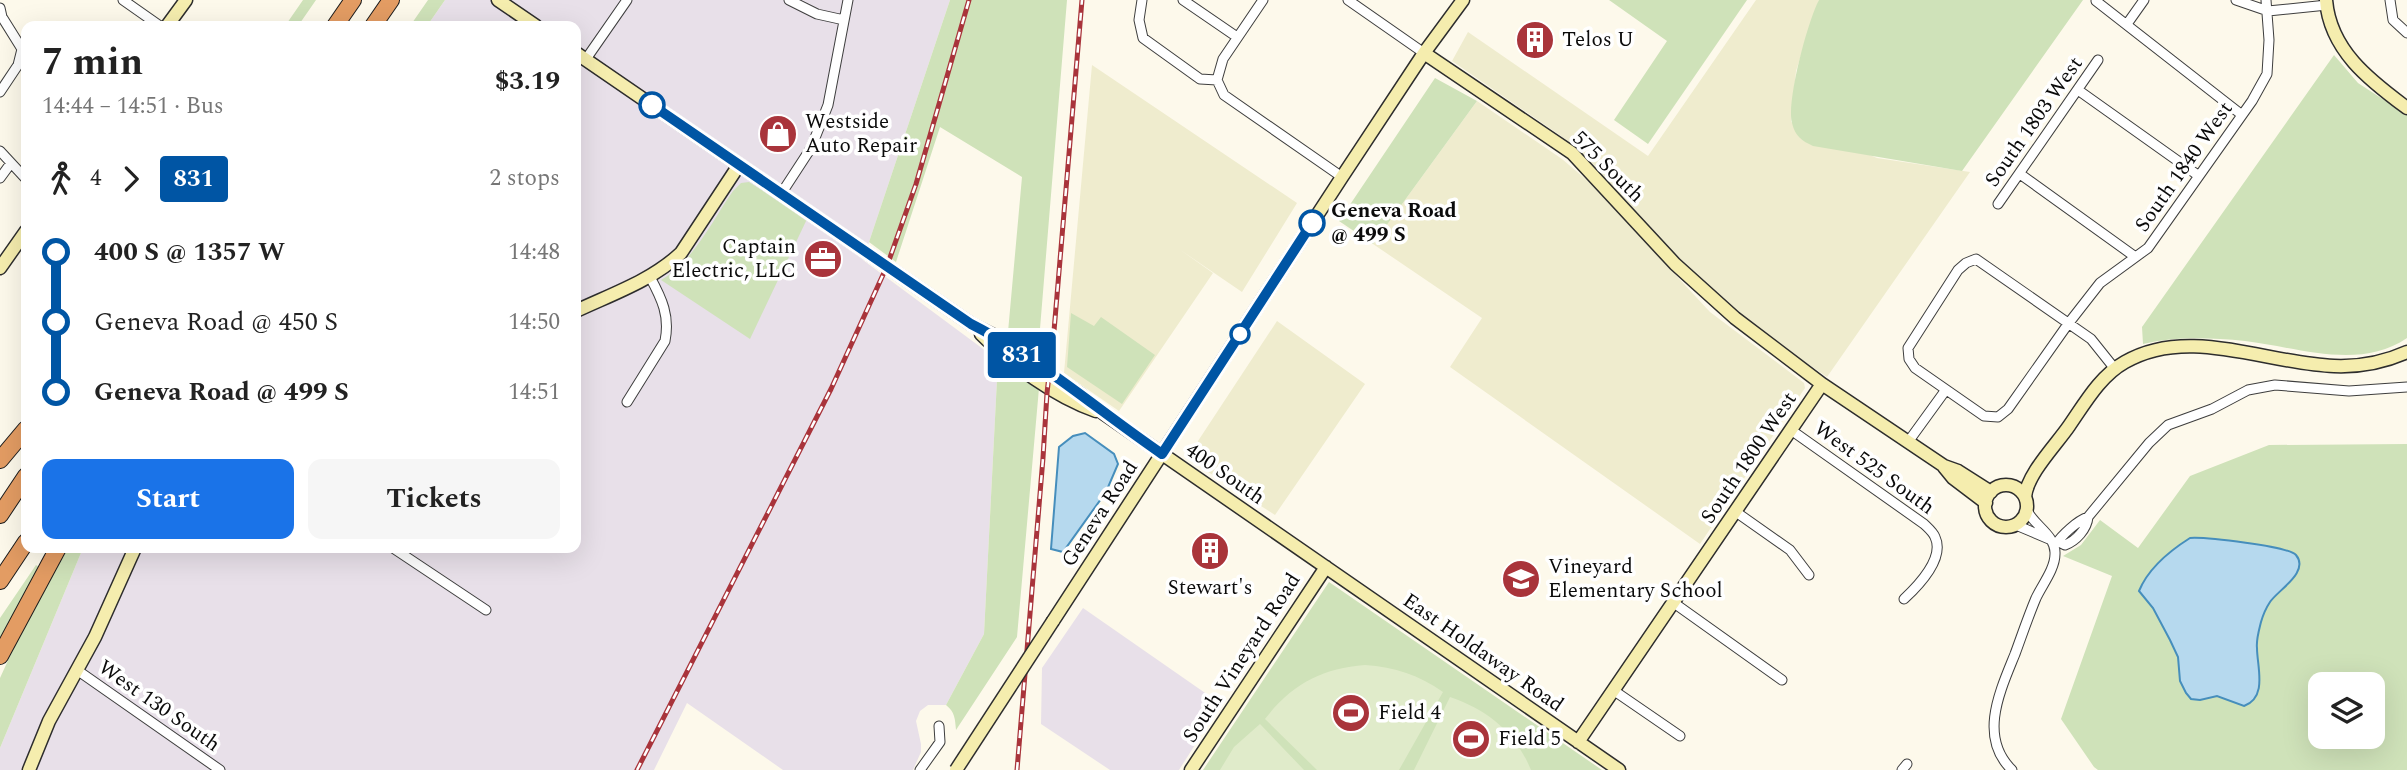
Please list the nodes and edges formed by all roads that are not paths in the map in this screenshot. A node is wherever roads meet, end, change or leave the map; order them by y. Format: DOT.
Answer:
graph roads {
  1 [pos="123,0"];
  2 [pos="186,0"];
  3 [pos="353,0"];
  4 [pos="391,0"];
  5 [pos="498,0"];
  6 [pos="627,0"];
  7 [pos="789,0"];
  8 [pos="848,0"];
  9 [pos="1142,0"];
  10 [pos="1183,0"];
  11 [pos="1263,0"];
  12 [pos="1348,0"];
  13 [pos="1462,0"];
  14 [pos="2144,0"];
  15 [pos="2235,0"];
  16 [pos="2266,0"];
  17 [pos="2390,0"];
  18 [pos="2096,1"];
  19 [pos="2326,3"];
  20 [pos="2268,11"];
  21 [pos="1,14"];
  22 [pos="844,20"];
  23 [pos="153,21"];
  24 [pos="171,21"];
  25 [pos="338,21"];
  26 [pos="376,21"];
  27 [pos="529,21"];
  28 [pos="2127,24"];
  29 [pos="2407,33"];
  30 [pos="1237,37"];
  31 [pos="21,48"];
  32 [pos="1424,53"];
  33 [pos="581,54"];
  34 [pos="581,57"];
  35 [pos="21,59"];
  36 [pos="2098,60"];
  37 [pos="1217,79"];
  38 [pos="2078,90"];
  39 [pos="0,92"];
  40 [pos="2406,104"];
  41 [pos="2242,115"];
  42 [pos="0,151"];
  43 [pos="10,163"];
  44 [pos="739,165"];
  45 [pos="21,174"];
  46 [pos="2020,174"];
  47 [pos="2199,176"];
  48 [pos="1342,177"];
  49 [pos="0,178"];
  50 [pos="781,194"];
  51 [pos="1998,204"];
  52 [pos="21,238"];
  53 [pos="2134,256"];
  54 [pos="0,268"];
  55 [pos="650,277"];
  56 [pos="581,309"];
  57 [pos="2068,324"];
  58 [pos="2404,357"];
  59 [pos="2115,369"];
  60 [pos="1822,384"];
  61 [pos="2407,387"];
  62 [pos="1945,391"];
  63 [pos="627,402"];
  64 [pos="1791,430"];
  65 [pos="21,435"];
  66 [pos="1908,442"];
  67 [pos="1162,454"];
  68 [pos="0,460"];
  69 [pos="2038,468"];
  70 [pos="21,484"];
  71 [pos="2011,486"];
  72 [pos="1988,497"];
  73 [pos="2026,503"];
  74 [pos="1736,512"];
  75 [pos="0,516"];
  76 [pos="2016,524"];
  77 [pos="2054,542"];
  78 [pos="21,550"];
  79 [pos="55,553"];
  80 [pos="133,553"];
  81 [pos="400,553"];
  82 [pos="1326,567"];
  83 [pos="1810,575"];
  84 [pos="0,581"];
  85 [pos="1903,599"];
  86 [pos="1674,603"];
  87 [pos="486,610"];
  88 [pos="0,656"];
  89 [pos="77,670"];
  90 [pos="1782,680"];
  91 [pos="1614,690"];
  92 [pos="939,726"];
  93 [pos="1680,736"];
  94 [pos="1578,742"];
  95 [pos="29,770"];
  96 [pos="220,770"];
  97 [pos="920,770"];
  98 [pos="956,770"];
  99 [pos="1191,770"];
  100 [pos="1619,770"];
  101 [pos="2012,770"];
  1 -- 23 [label="street"];
  2 -- 24 [label="street"];
  3 -- 25 [label="highway"];
  4 -- 26 [label="highway"];
  5 -- 27 [label="street"];
  6 -- 33 [label="street"];
  7 -- 22 [label="street"];
  8 -- 22 [label="street"];
  9 -- 37 [label="street"];
  10 -- 30 [label="street"];
  11 -- 30 [label="street"];
  12 -- 32 [label="street, 575 South"];
  13 -- 32 [label="street, Geneva Road"];
  14 -- 28 [label="street"];
  15 -- 20 [label="street"];
  16 -- 20 [label="street, South 1840 West"];
  17 -- 29 [label="street"];
  18 -- 28 [label="street"];
  19 -- 20 [label="street"];
  19 -- 40 [label="street"];
  20 -- 41 [label="street, South 1840 West"];
  21 -- 31 [label="street"];
  22 -- 50 [label="street"];
  28 -- 41 [label="street"];
  30 -- 37 [label="street"];
  32 -- 48 [label="street, Geneva Road"];
  32 -- 60 [label="street, 575 South"];
  34 -- 44 [label="street, 400 South"];
  35 -- 39 [label="street"];
  36 -- 38 [label="street, South 1803 West"];
  37 -- 48 [label="street"];
  38 -- 46 [label="street, South 1803 West"];
  38 -- 47 [label="street"];
  41 -- 47 [label="street, South 1840 West"];
  42 -- 43 [label="street"];
  43 -- 45 [label="street"];
  43 -- 49 [label="street"];
  44 -- 50 [label="street, 400 South"];
  44 -- 55 [label="street"];
  46 -- 51 [label="street, South 1803 West"];
  46 -- 53 [label="street"];
  47 -- 53 [label="street, South 1840 West"];
  48 -- 67 [label="street, Geneva Road"];
  50 -- 67 [label="street, 400 South"];
  52 -- 54 [label="street"];
  53 -- 57 [label="street, South 1840 West"];
  55 -- 56 [label="street"];
  55 -- 63 [label="street"];
  57 -- 59 [label="street"];
  57 -- 62 [label="street, South 1840 West"];
  57 -- 62 [label="street"];
  58 -- 59 [label="street"];
  59 -- 69 [label="street"];
  60 -- 64 [label="street, South 1800 West"];
  60 -- 66 [label="street, 575 South"];
  61 -- 77 [label="street"];
  62 -- 66 [label="street"];
  64 -- 74 [label="street, South 1800 West"];
  64 -- 85 [label="street, West 525 South"];
  65 -- 68 [label="highway"];
  66 -- 72 [label="street, 575 South"];
  67 -- 82 [label="street, 400 South"];
  67 -- 98 [label="street, Geneva Road, bridge"];
  69 -- 71 [label="street"];
  69 -- 73 [label="street"];
  70 -- 75 [label="highway"];
  71 -- 72 [label="street"];
  71 -- 73 [label="street"];
  72 -- 76 [label="street"];
  73 -- 76 [label="street"];
  73 -- 77 [label="street"];
  74 -- 83 [label="street"];
  74 -- 86 [label="street, South 1800 West"];
  76 -- 77 [label="street"];
  77 -- 101 [label="street"];
  78 -- 84 [label="highway"];
  79 -- 88 [label="highway"];
  80 -- 89 [label="street"];
  81 -- 87 [label="street"];
  82 -- 94 [label="street, East Holdaway Road"];
  82 -- 99 [label="street, South Vineyard Road"];
  86 -- 90 [label="street"];
  86 -- 91 [label="street, South 1800 West"];
  89 -- 95 [label="street"];
  89 -- 96 [label="street, West 130 South"];
  91 -- 93 [label="street"];
  91 -- 94 [label="street, South 1800 West"];
  92 -- 97 [label="street"];
  94 -- 100 [label="street, East Holdaway Road"];
}
